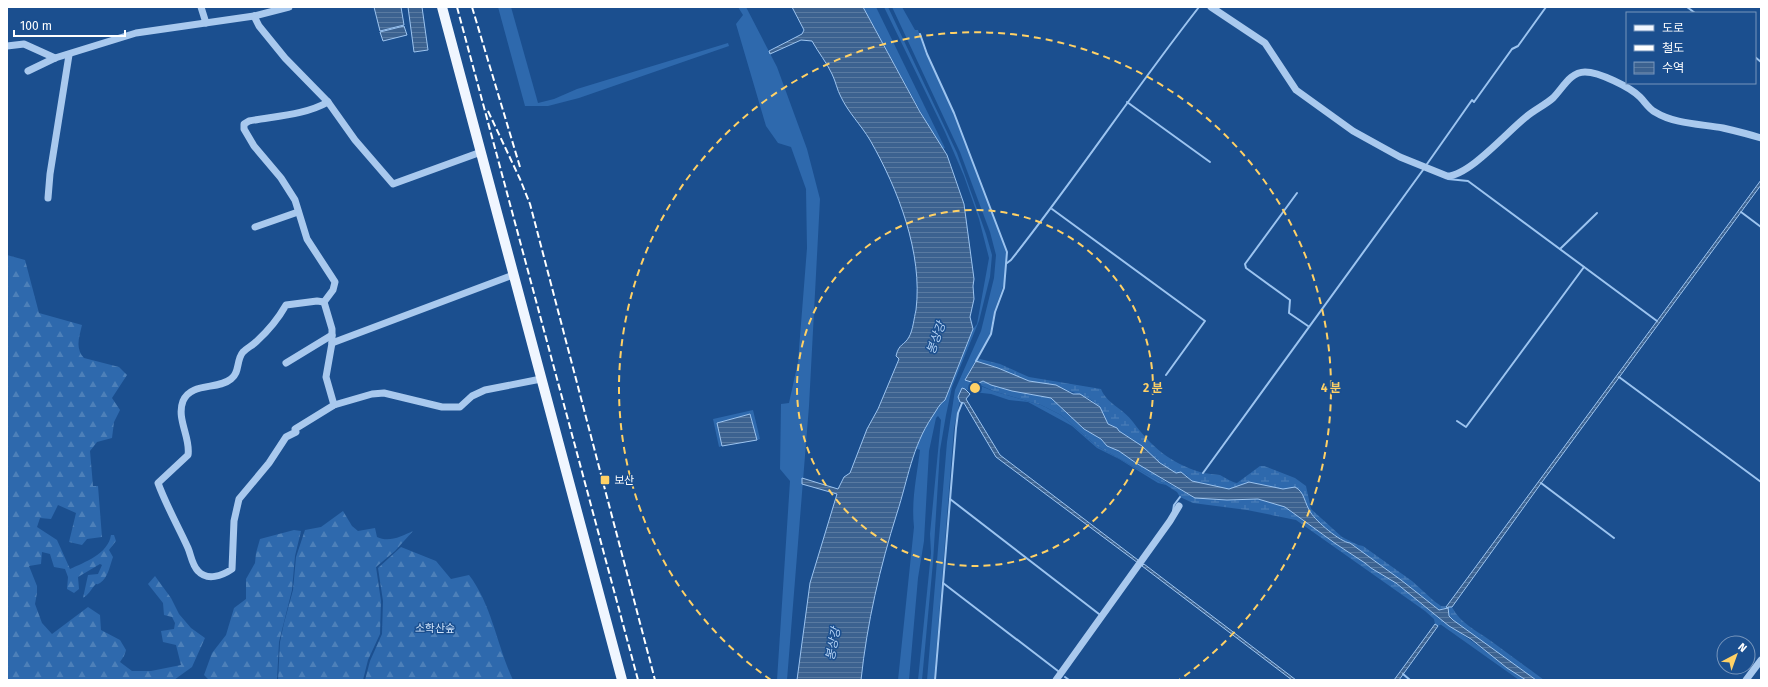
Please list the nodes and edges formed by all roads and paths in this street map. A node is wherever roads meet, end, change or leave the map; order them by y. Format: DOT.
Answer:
graph roads {
  1 [pos="201,7"];
  2 [pos="289,7"];
  3 [pos="442,7"];
  4 [pos="1211,7"];
  5 [pos="254,16"];
  6 [pos="206,23"];
  7 [pos="7,46"];
  8 [pos="69,55"];
  9 [pos="55,58"];
  10 [pos="28,71"];
  11 [pos="328,102"];
  12 [pos="1761,138"];
  13 [pos="481,152"];
  14 [pos="48,198"];
  15 [pos="298,212"];
  16 [pos="255,227"];
  17 [pos="513,275"];
  18 [pos="324,302"];
  19 [pos="332,339"];
  20 [pos="286,363"];
  21 [pos="541,378"];
  22 [pos="334,405"];
  23 [pos="1179,506"];
  24 [pos="1761,660"];
  25 [pos="622,680"];
  26 [pos="1056,680"];
  27 [pos="1746,680"];
  1 -- 6 [label="street"];
  2 -- 5 [label="street"];
  3 -- 13 [label="main road"];
  4 -- 12 [label="street"];
  5 -- 6 [label="street"];
  5 -- 11 [label="street"];
  6 -- 8 [label="street"];
  7 -- 9 [label="street"];
  8 -- 9 [label="street"];
  8 -- 14 [label="street"];
  9 -- 10 [label="street"];
  11 -- 13 [label="street"];
  11 -- 15 [label="street"];
  13 -- 17 [label="main road"];
  15 -- 16 [label="street"];
  15 -- 18 [label="street"];
  17 -- 19 [label="street"];
  17 -- 21 [label="main road"];
  18 -- 19 [label="street"];
  18 -- 22 [label="street"];
  19 -- 20 [label="street"];
  19 -- 22 [label="street"];
  21 -- 22 [label="street"];
  21 -- 25 [label="main road"];
  23 -- 26 [label="street"];
  24 -- 27 [label="street"];
}
